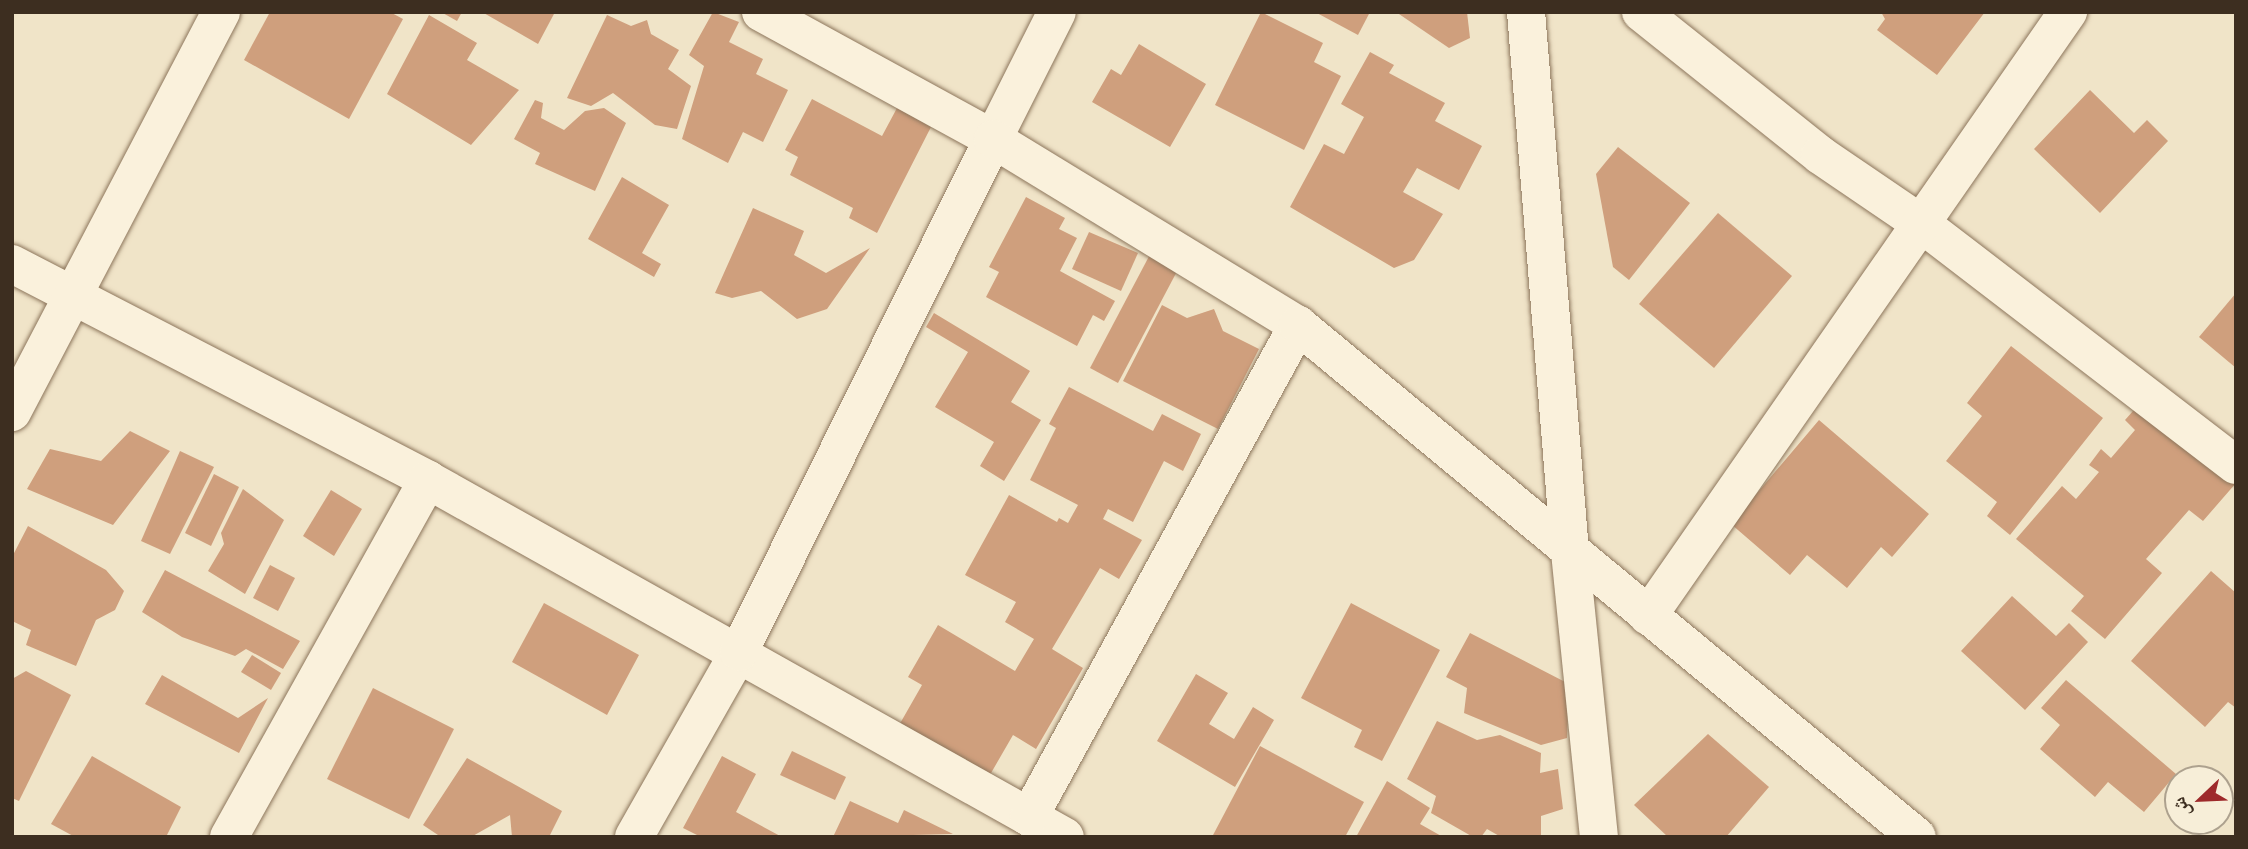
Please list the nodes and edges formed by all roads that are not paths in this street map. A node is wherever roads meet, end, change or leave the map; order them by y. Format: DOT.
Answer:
graph roads {
  1 [pos="221,12"];
  2 [pos="761,12"];
  3 [pos="1057,12"];
  4 [pos="1526,12"];
  5 [pos="1640,12"];
  6 [pos="2068,12"];
  7 [pos="993,139"];
  8 [pos="1923,225"];
  9 [pos="12,264"];
  10 [pos="73,294"];
  11 [pos="1298,325"];
  12 [pos="12,412"];
  13 [pos="2236,465"];
  14 [pos="428,480"];
  15 [pos="1570,552"];
  16 [pos="1648,616"];
  17 [pos="739,652"];
  18 [pos="1029,817"];
  19 [pos="229,837"];
  20 [pos="634,837"];
  21 [pos="1065,837"];
  22 [pos="1599,837"];
  23 [pos="1917,837"];
  1 -- 10 [label="street"];
  2 -- 7 [label="street"];
  3 -- 7 [label="street"];
  4 -- 15 [label="street"];
  5 -- 8 [label="street"];
  6 -- 8 [label="street"];
  7 -- 11 [label="street"];
  7 -- 17 [label="street"];
  8 -- 13 [label="street"];
  8 -- 16 [label="street"];
  9 -- 10 [label="street"];
  10 -- 12 [label="street"];
  10 -- 14 [label="street"];
  11 -- 15 [label="street"];
  11 -- 18 [label="street"];
  14 -- 17 [label="street"];
  14 -- 19 [label="street"];
  15 -- 16 [label="street"];
  15 -- 22 [label="street"];
  16 -- 23 [label="street"];
  17 -- 18 [label="street"];
  17 -- 20 [label="street"];
  18 -- 21 [label="street"];
}
